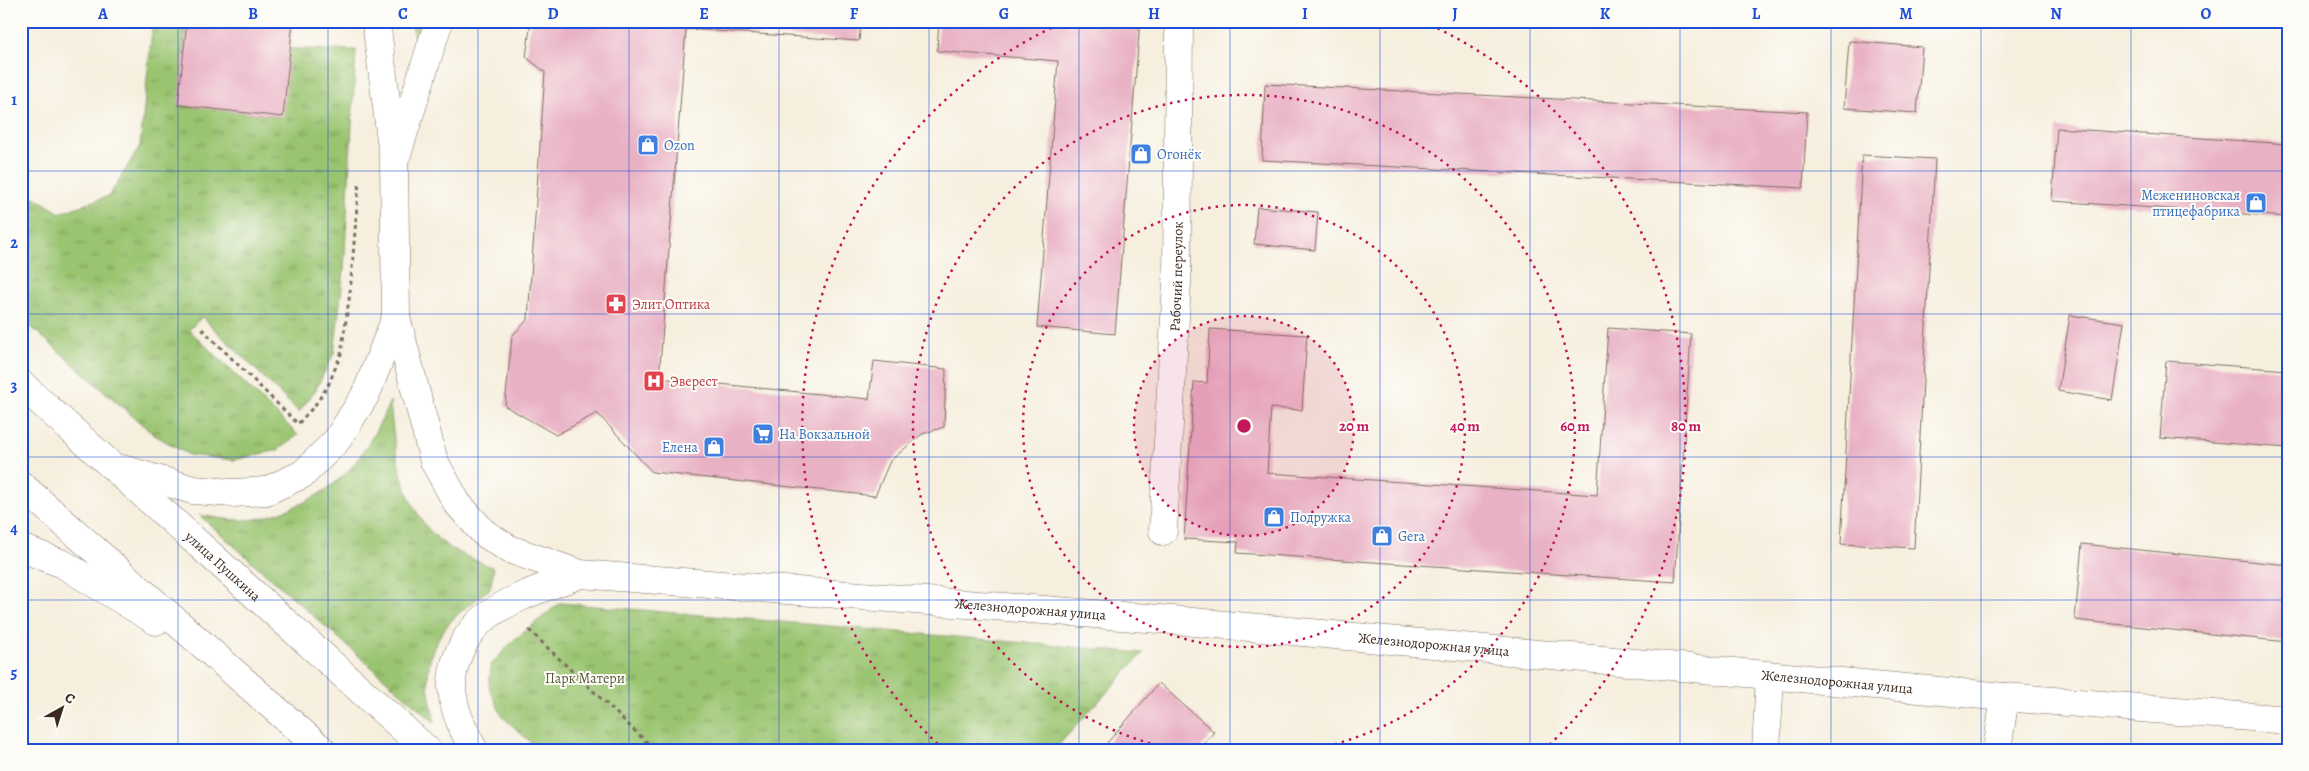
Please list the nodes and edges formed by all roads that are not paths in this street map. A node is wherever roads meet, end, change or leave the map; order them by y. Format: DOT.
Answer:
graph roads {
  1 [pos="376,21"];
  2 [pos="439,21"];
  3 [pos="1179,21"];
  4 [pos="394,163"];
  5 [pos="396,317"];
  6 [pos="21,384"];
  7 [pos="116,468"];
  8 [pos="21,485"];
  9 [pos="1163,531"];
  10 [pos="21,548"];
  11 [pos="580,574"];
  12 [pos="220,659"];
  13 [pos="1770,676"];
  14 [pos="2005,697"];
  15 [pos="2288,720"];
  16 [pos="322,750"];
  17 [pos="426,750"];
  18 [pos="474,750"];
  19 [pos="1766,750"];
  20 [pos="1997,750"];
  1 -- 4 [label="main road"];
  2 -- 4 [label="main road"];
  3 -- 9 [label="main road, Рабочий переулок"];
  4 -- 5 [label="main road"];
  5 -- 7 [label="main road"];
  5 -- 11 [label="main road"];
  6 -- 7 [label="main road, улица Пушкина"];
  7 -- 17 [label="main road, улица Пушкина"];
  8 -- 12 [label="main road"];
  10 -- 12 [label="main road"];
  11 -- 13 [label="main road, Железнодорожная улица"];
  11 -- 18 [label="main road"];
  12 -- 16 [label="main road"];
  13 -- 14 [label="main road, Железнодорожная улица"];
  13 -- 19 [label="main road"];
  14 -- 15 [label="main road, Железнодорожная улица"];
  14 -- 20 [label="main road"];
}
